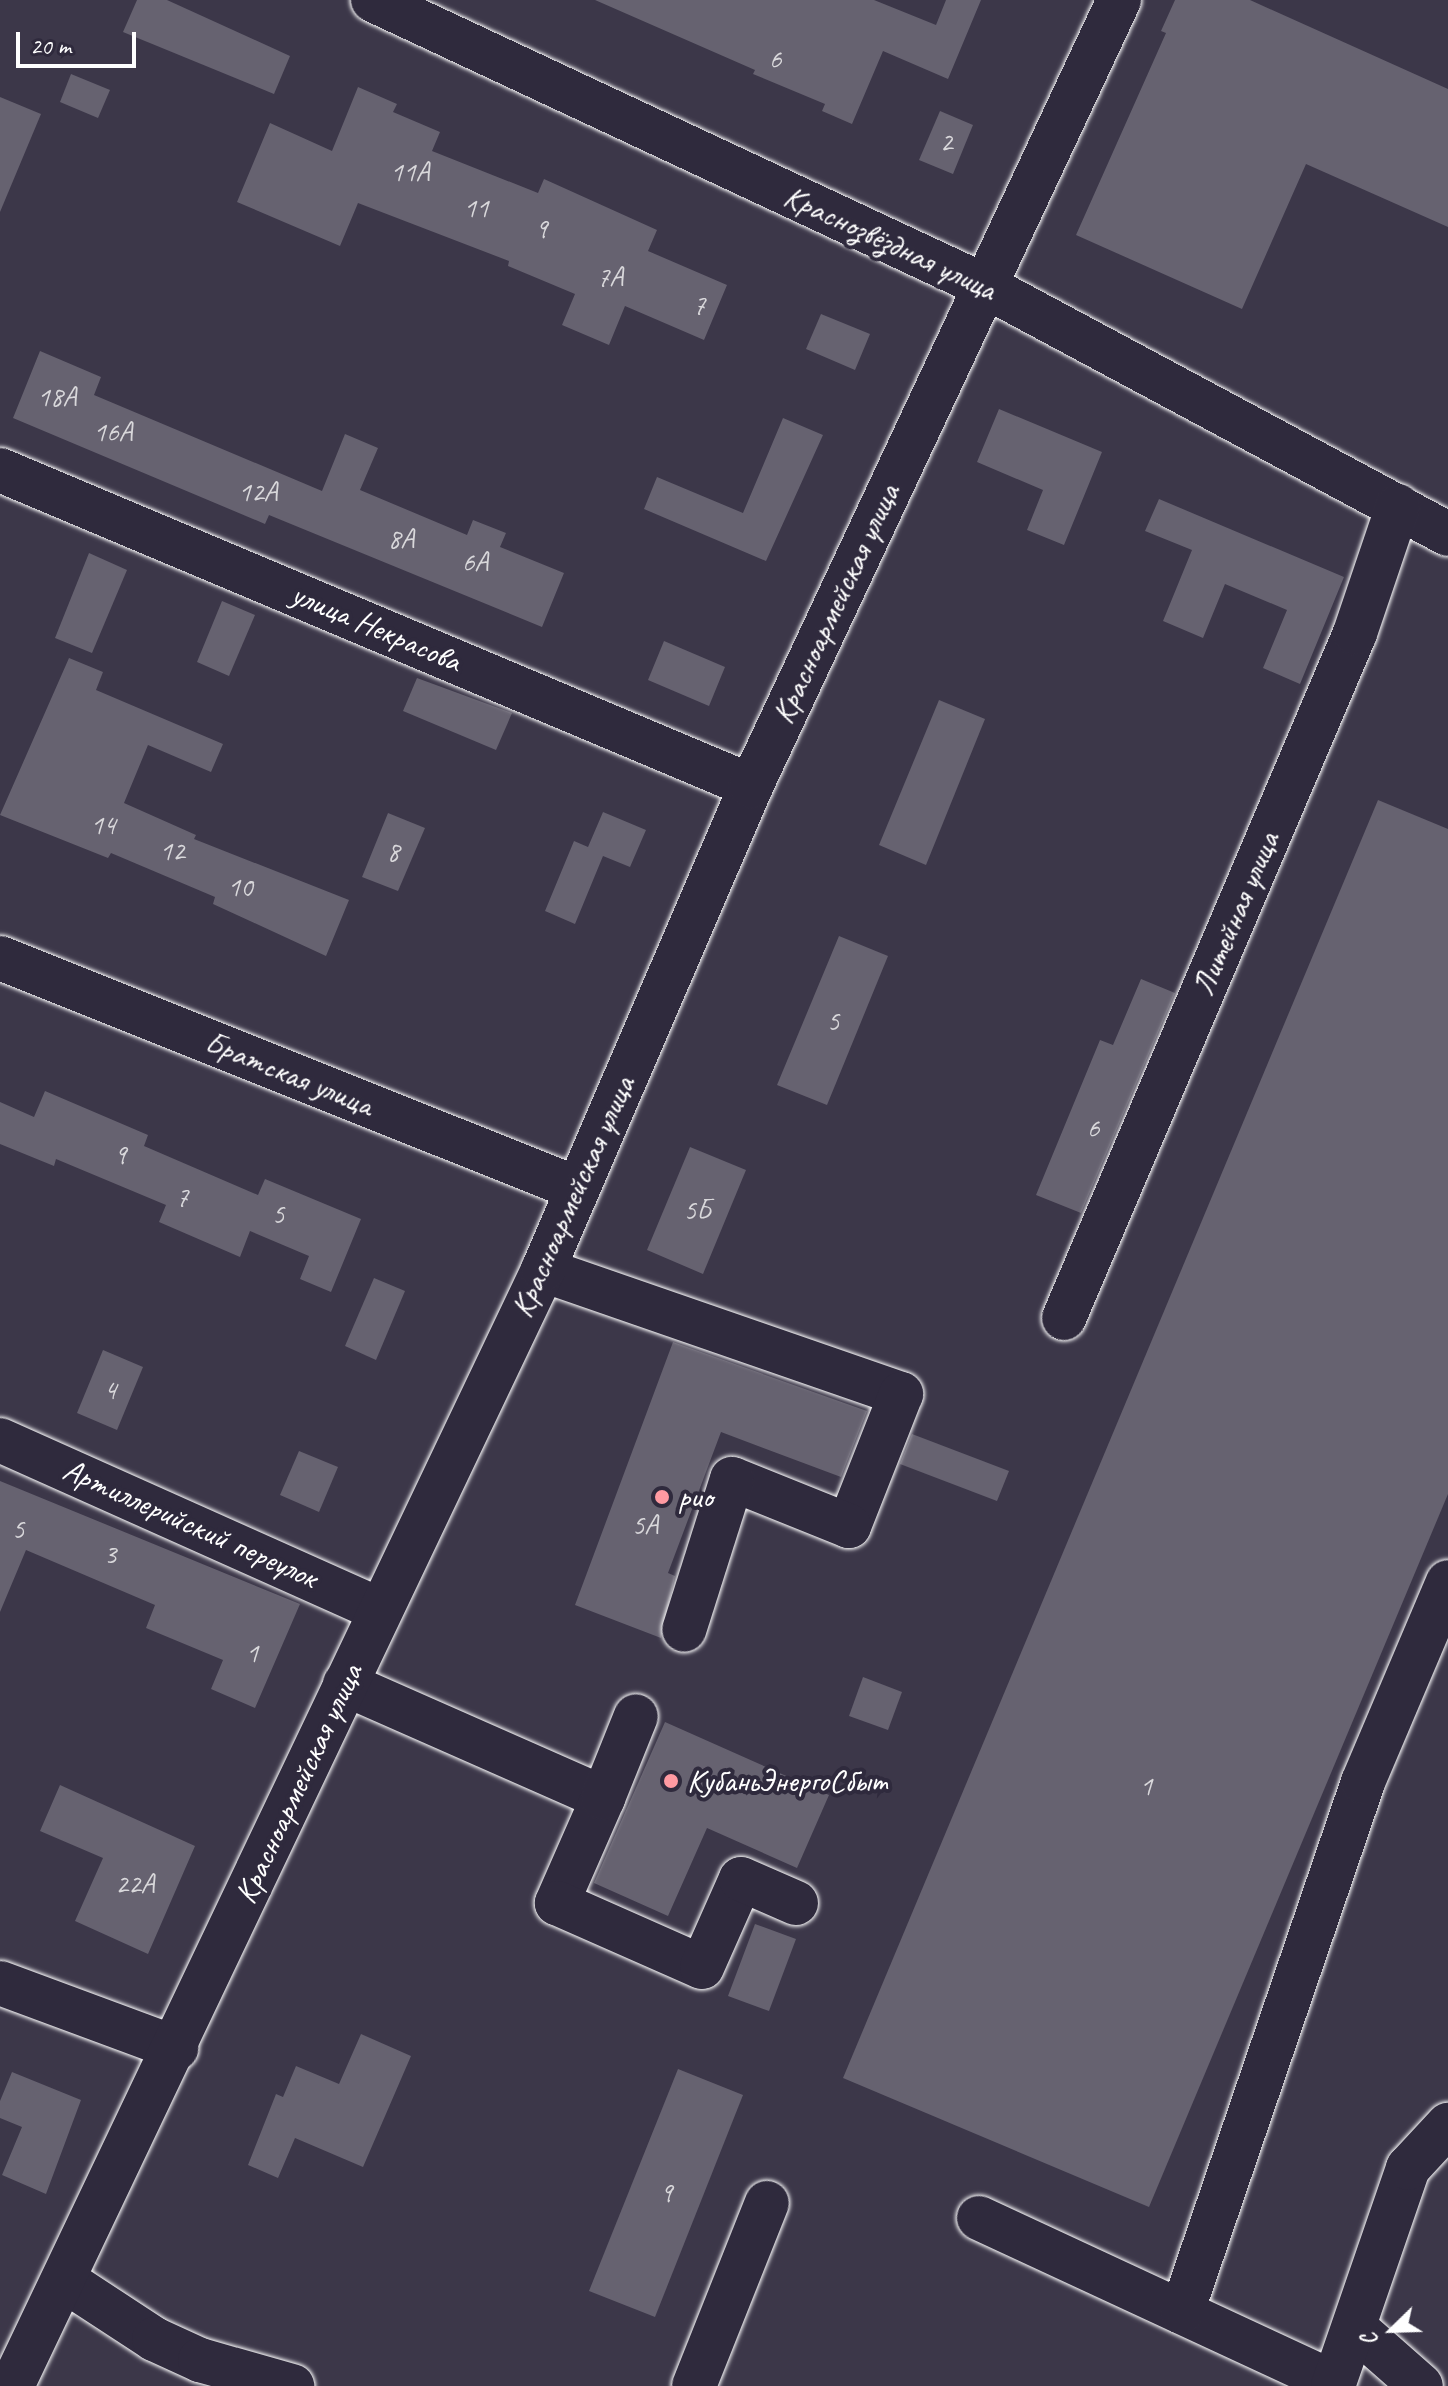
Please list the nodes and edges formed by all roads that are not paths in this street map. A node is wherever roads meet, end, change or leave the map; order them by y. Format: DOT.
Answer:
graph roads {
  1 [pos="373,0"];
  2 [pos="1119,0"];
  3 [pos="985,286"];
  4 [pos="0,470"];
  5 [pos="1398,506"];
  6 [pos="1448,534"];
  7 [pos="751,786"];
  8 [pos="0,958"];
  9 [pos="578,1189"];
  10 [pos="543,1270"];
  11 [pos="1064,1318"];
  12 [pos="0,1440"];
  13 [pos="1448,1582"];
  14 [pos="380,1610"];
  15 [pos="684,1630"];
  16 [pos="345,1684"];
  17 [pos="636,1716"];
  18 [pos="603,1798"];
  19 [pos="796,1903"];
  20 [pos="0,1983"];
  21 [pos="176,2048"];
  22 [pos="1448,2125"];
  23 [pos="767,2203"];
  24 [pos="979,2218"];
  25 [pos="64,2280"];
  26 [pos="1182,2312"];
  27 [pos="1354,2327"];
  28 [pos="1334,2385"];
  29 [pos="12,2386"];
  30 [pos="292,2386"];
  31 [pos="694,2386"];
  32 [pos="1421,2386"];
  1 -- 3 [label="street, Краснозвёздная улица"];
  2 -- 3 [label="street, Красноармейская улица"];
  3 -- 5 [label="street, Краснозвёздная улица"];
  3 -- 7 [label="street, Красноармейская улица"];
  4 -- 7 [label="street, улица Некрасова"];
  5 -- 6 [label="street, Краснозвёздная улица"];
  5 -- 11 [label="street, Литейная улица"];
  7 -- 9 [label="street, Красноармейская улица"];
  8 -- 9 [label="street, Братская улица"];
  9 -- 10 [label="street, Красноармейская улица"];
  10 -- 14 [label="street, Красноармейская улица"];
  10 -- 15 [label="street"];
  12 -- 14 [label="street, Артиллерийский переулок"];
  13 -- 26 [label="street"];
  14 -- 16 [label="street, Красноармейская улица"];
  16 -- 18 [label="street"];
  16 -- 21 [label="street, Красноармейская улица"];
  17 -- 18 [label="street"];
  18 -- 19 [label="street"];
  20 -- 21 [label="street"];
  21 -- 25 [label="street, Красноармейская улица"];
  22 -- 27 [label="street"];
  23 -- 31 [label="street"];
  24 -- 26 [label="street"];
  25 -- 29 [label="street, Красноармейская улица"];
  25 -- 30 [label="street"];
  26 -- 28 [label="street"];
  27 -- 28 [label="street"];
  27 -- 32 [label="street"];
}
